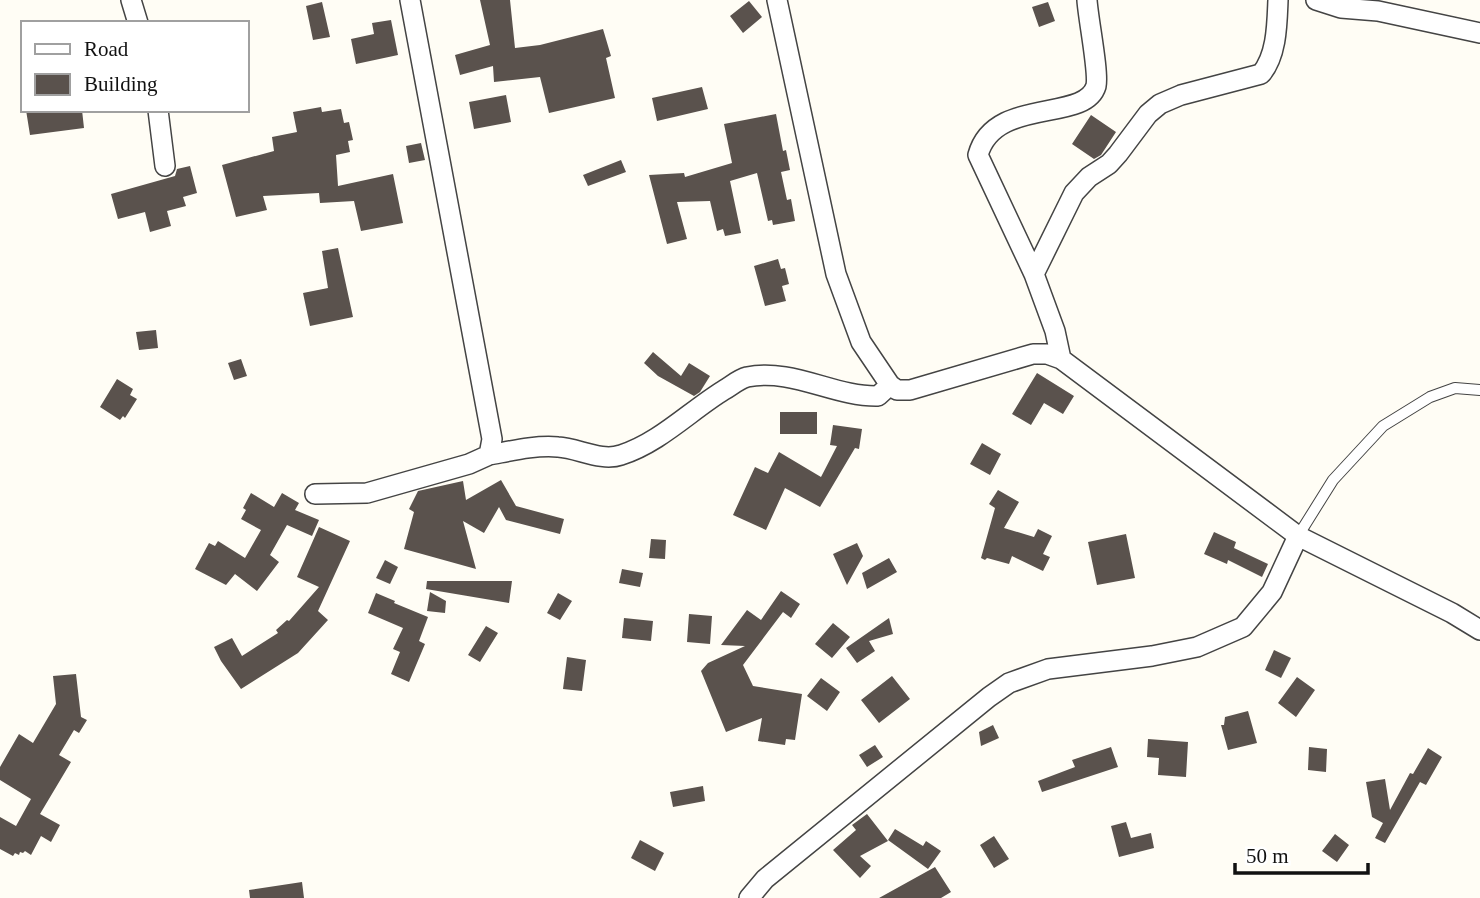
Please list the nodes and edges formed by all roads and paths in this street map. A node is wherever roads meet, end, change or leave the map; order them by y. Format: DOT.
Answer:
graph roads {
  1 [pos="131,0"];
  2 [pos="410,0"];
  3 [pos="777,0"];
  4 [pos="1087,0"];
  5 [pos="1278,0"];
  6 [pos="1316,0"];
  7 [pos="137,21"];
  8 [pos="1480,33"];
  9 [pos="158,112"];
  10 [pos="165,166"];
  11 [pos="1034,274"];
  12 [pos="1061,359"];
  13 [pos="890,385"];
  14 [pos="1480,390"];
  15 [pos="489,455"];
  16 [pos="315,494"];
  17 [pos="1298,536"];
  18 [pos="1480,631"];
  19 [pos="749,898"];
  1 -- 7 [label="street"];
  2 -- 15 [label="street"];
  3 -- 13 [label="street"];
  4 -- 11 [label="street"];
  5 -- 11 [label="street"];
  6 -- 8 [label="street"];
  9 -- 10 [label="street"];
  11 -- 12 [label="street"];
  12 -- 13 [label="street"];
  12 -- 17 [label="street"];
  13 -- 15 [label="street"];
  14 -- 17 [label="lane"];
  15 -- 16 [label="street"];
  17 -- 18 [label="street"];
  17 -- 19 [label="street"];
}
